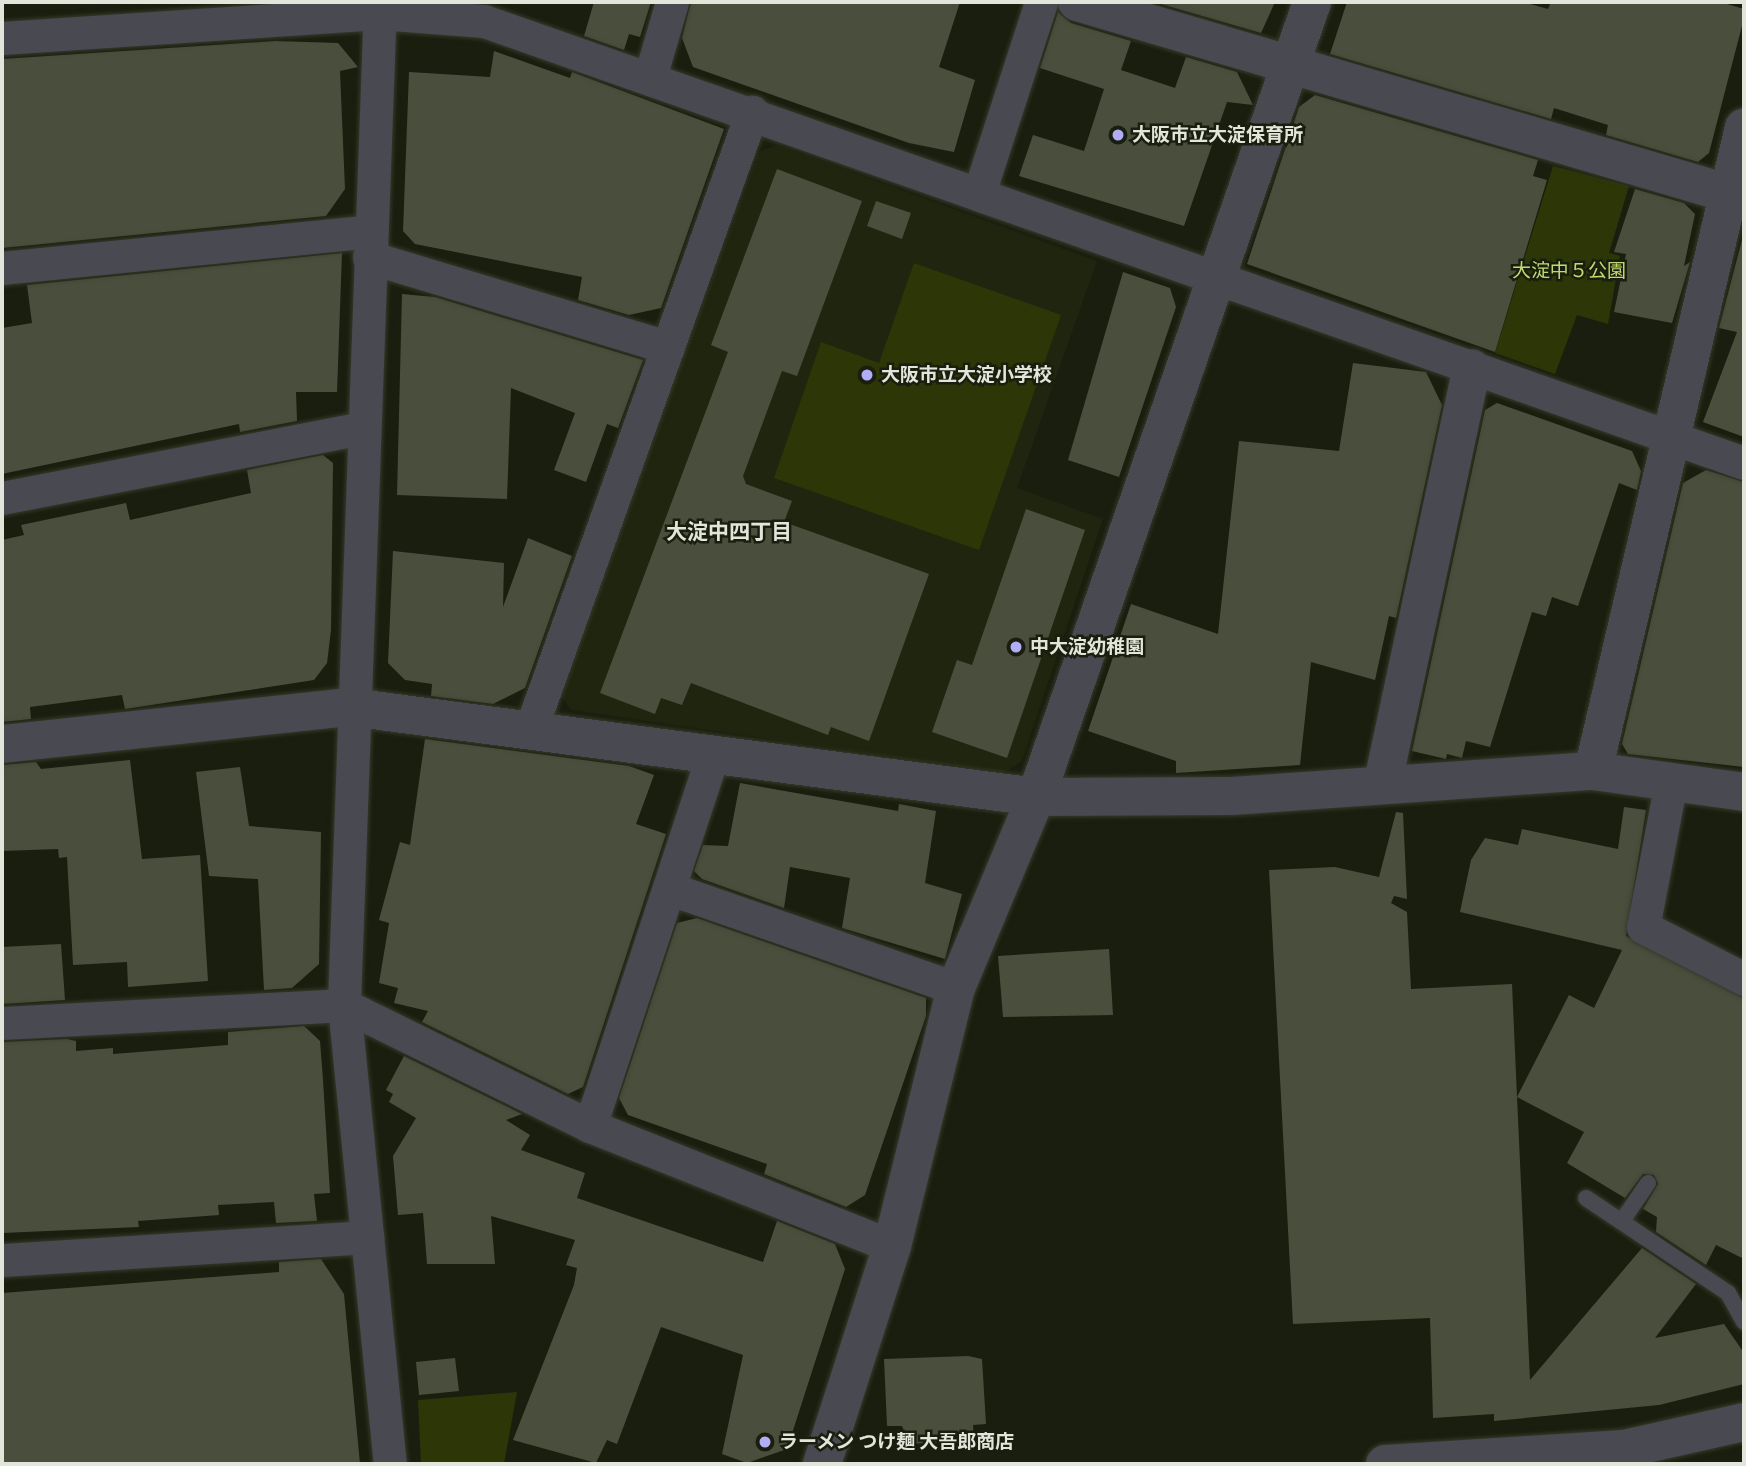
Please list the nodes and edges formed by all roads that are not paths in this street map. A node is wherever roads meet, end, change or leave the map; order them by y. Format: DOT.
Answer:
graph roads {
  1 [pos="672,2"];
  2 [pos="1041,2"];
  3 [pos="1077,2"];
  4 [pos="1312,2"];
  5 [pos="380,7"];
  6 [pos="2,38"];
  7 [pos="1289,68"];
  8 [pos="650,77"];
  9 [pos="752,112"];
  10 [pos="1744,127"];
  11 [pos="980,190"];
  12 [pos="1737,195"];
  13 [pos="370,244"];
  14 [pos="2,268"];
  15 [pos="1219,280"];
  16 [pos="668,347"];
  17 [pos="1472,368"];
  18 [pos="362,428"];
  19 [pos="1674,437"];
  20 [pos="1744,463"];
  21 [pos="2,499"];
  22 [pos="350,707"];
  23 [pos="530,731"];
  24 [pos="2,744"];
  25 [pos="713,753"];
  26 [pos="1593,771"];
  27 [pos="1383,782"];
  28 [pos="1671,782"];
  29 [pos="1744,792"];
  30 [pos="1036,797"];
  31 [pos="671,889"];
  32 [pos="1744,979"];
  33 [pos="956,988"];
  34 [pos="344,1005"];
  35 [pos="2,1023"];
  36 [pos="590,1126"];
  37 [pos="1647,1183"];
  38 [pos="1586,1198"];
  39 [pos="1622,1221"];
  40 [pos="367,1237"];
  41 [pos="892,1246"];
  42 [pos="2,1260"];
  43 [pos="1744,1322"];
  44 [pos="1744,1422"];
  45 [pos="390,1464"];
  46 [pos="822,1464"];
  47 [pos="1385,1464"];
  1 -- 8 [label="street"];
  2 -- 11 [label="street"];
  3 -- 7 [label="street"];
  4 -- 7 [label="street"];
  5 -- 6 [label="street"];
  5 -- 8 [label="street"];
  5 -- 13 [label="street"];
  7 -- 12 [label="street"];
  7 -- 15 [label="street"];
  8 -- 9 [label="street"];
  9 -- 11 [label="street"];
  9 -- 16 [label="street"];
  10 -- 12 [label="street"];
  11 -- 15 [label="street"];
  12 -- 19 [label="street"];
  13 -- 14 [label="street"];
  13 -- 16 [label="street"];
  13 -- 18 [label="street"];
  15 -- 17 [label="street"];
  15 -- 30 [label="street"];
  16 -- 23 [label="street"];
  17 -- 19 [label="street"];
  17 -- 27 [label="street"];
  18 -- 21 [label="street"];
  18 -- 22 [label="street"];
  19 -- 20 [label="street"];
  19 -- 26 [label="street"];
  22 -- 23 [label="street"];
  22 -- 24 [label="street"];
  22 -- 34 [label="street"];
  23 -- 25 [label="street"];
  25 -- 30 [label="street"];
  25 -- 31 [label="street"];
  26 -- 27 [label="street"];
  26 -- 28 [label="street"];
  27 -- 30 [label="street"];
  28 -- 29 [label="street"];
  28 -- 32 [label="street"];
  30 -- 33 [label="street"];
  31 -- 33 [label="street"];
  31 -- 36 [label="street"];
  33 -- 41 [label="street"];
  34 -- 35 [label="street"];
  34 -- 36 [label="street"];
  34 -- 40 [label="street"];
  36 -- 41 [label="street"];
  37 -- 39 [label="lane"];
  38 -- 39 [label="lane"];
  39 -- 43 [label="lane"];
  40 -- 42 [label="street"];
  40 -- 45 [label="street"];
  41 -- 46 [label="street"];
  44 -- 47 [label="street"];
}
